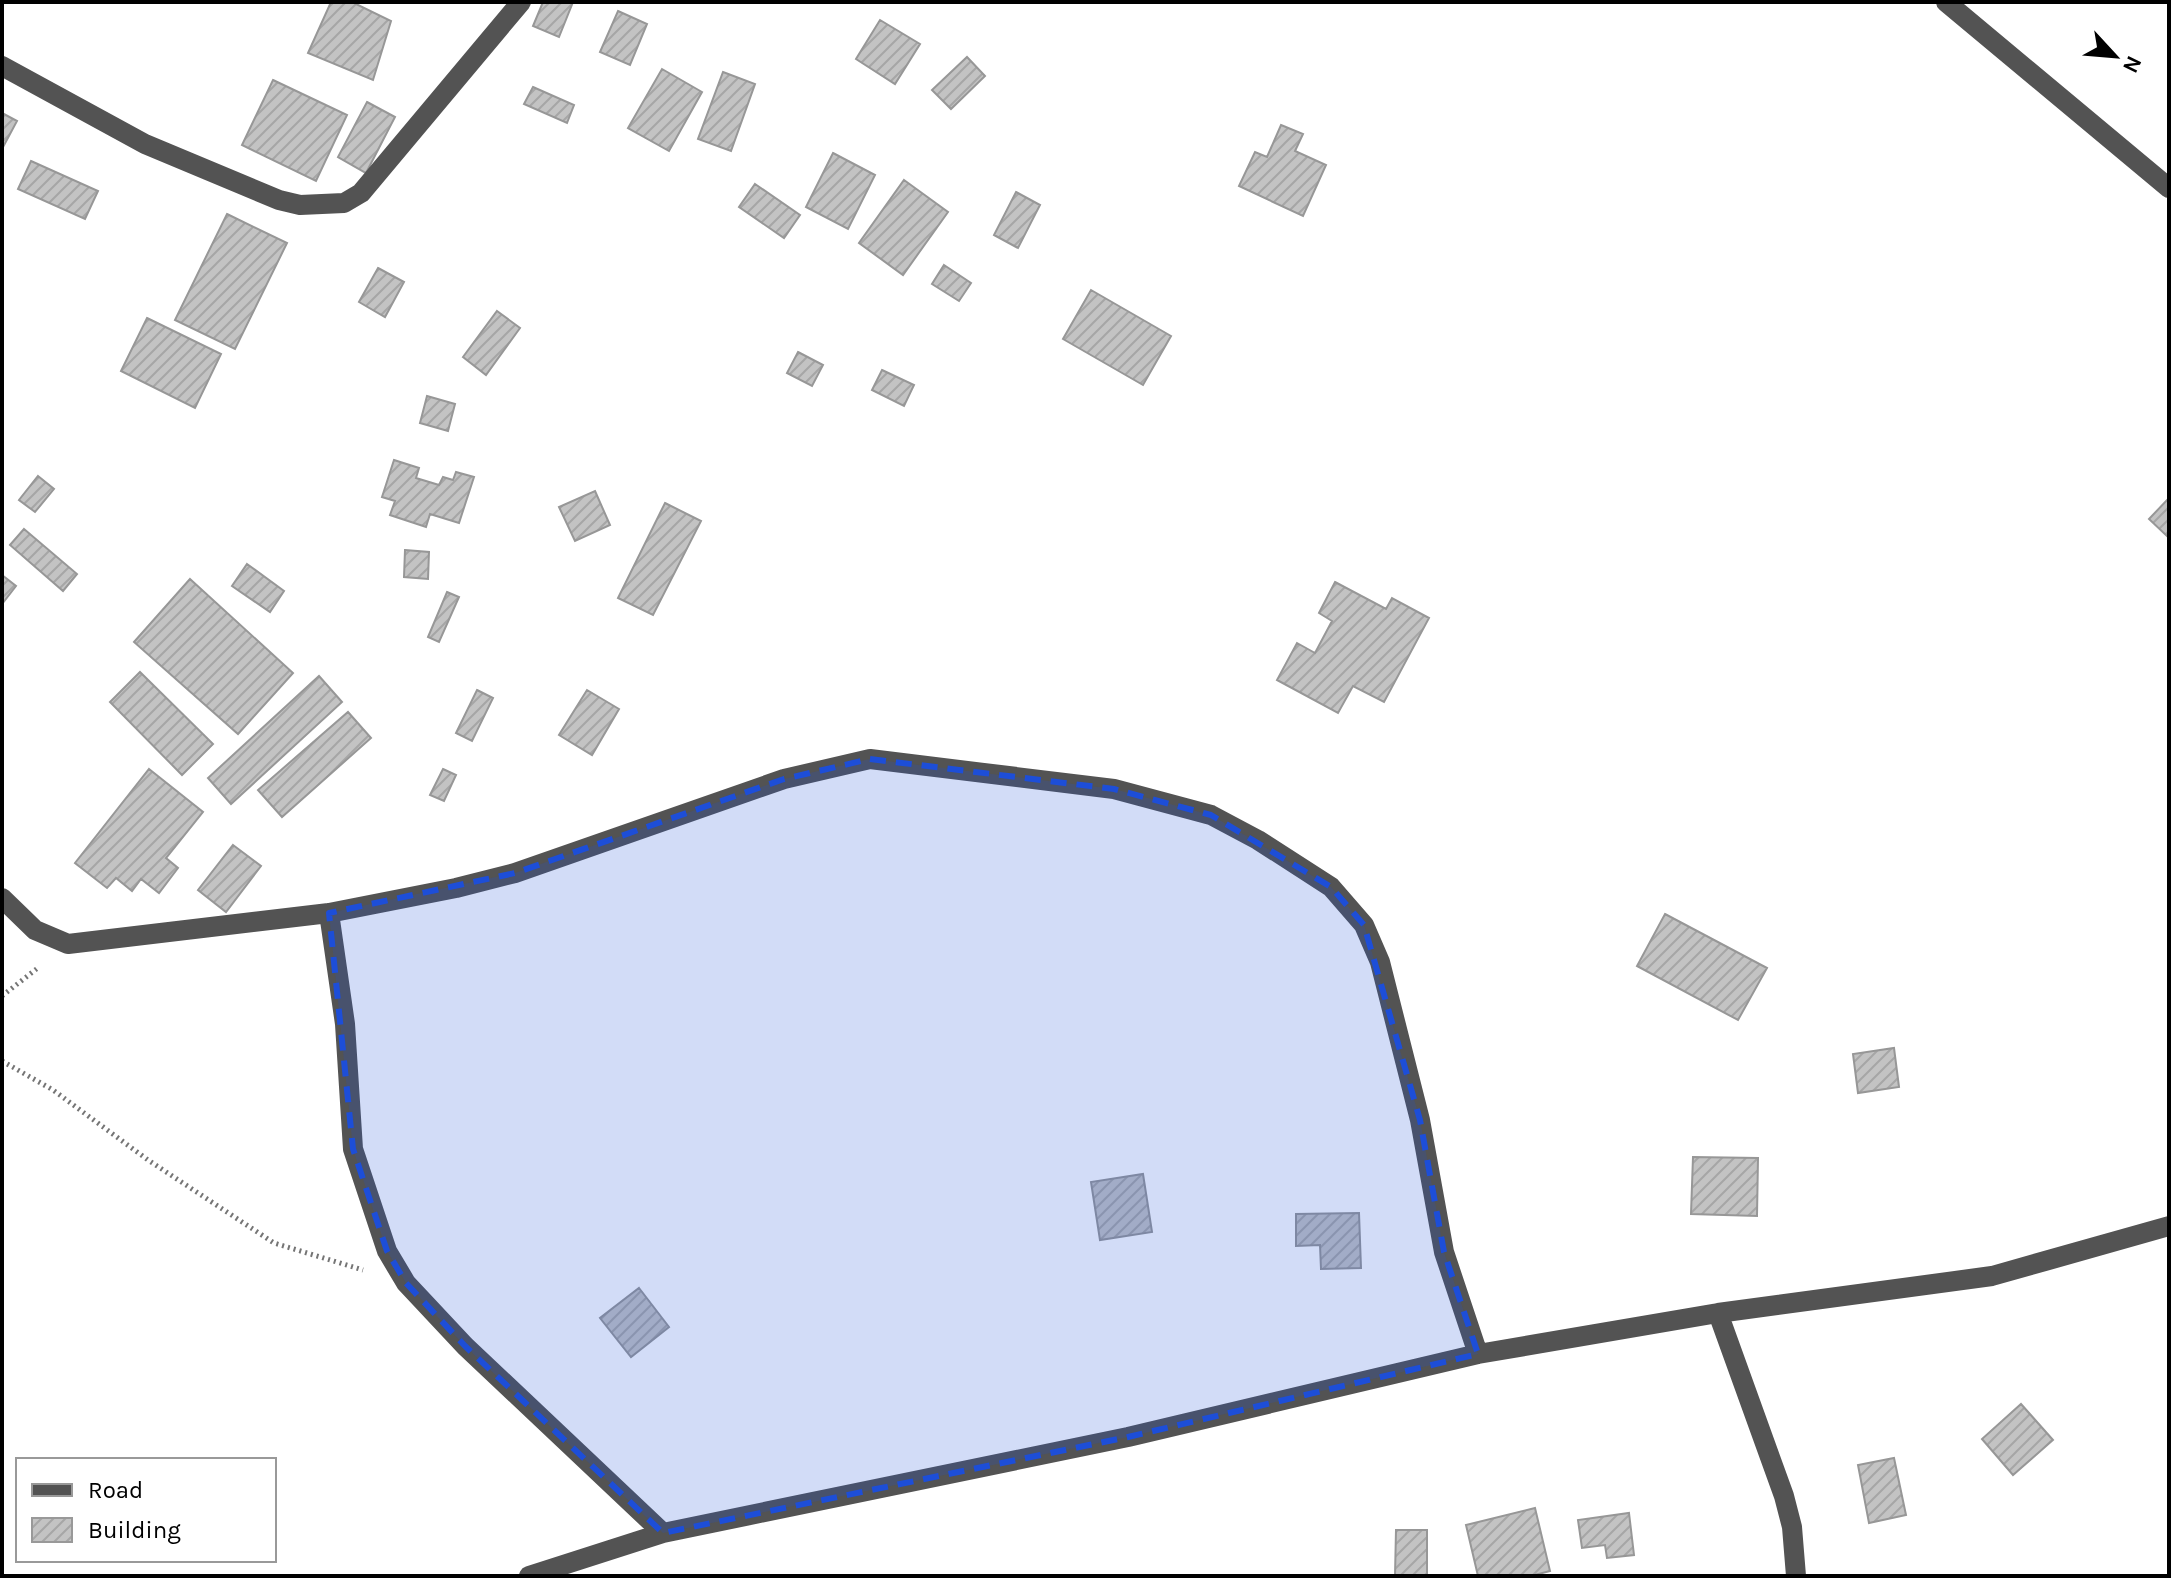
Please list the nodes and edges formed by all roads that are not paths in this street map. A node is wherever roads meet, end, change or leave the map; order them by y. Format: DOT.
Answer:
graph roads {
  1 [pos="521,2"];
  2 [pos="1946,2"];
  3 [pos="2,66"];
  4 [pos="2169,188"];
  5 [pos="2,898"];
  6 [pos="329,913"];
  7 [pos="2169,1226"];
  8 [pos="1718,1313"];
  9 [pos="1478,1354"];
  10 [pos="663,1533"];
  11 [pos="529,1576"];
  12 [pos="1796,1576"];
  1 -- 3 [label="street"];
  2 -- 4 [label="street"];
  5 -- 6 [label="street"];
  6 -- 9 [label="street"];
  6 -- 10 [label="street"];
  7 -- 8 [label="street"];
  8 -- 9 [label="street"];
  8 -- 12 [label="street"];
  9 -- 10 [label="street"];
  10 -- 11 [label="street"];
}
